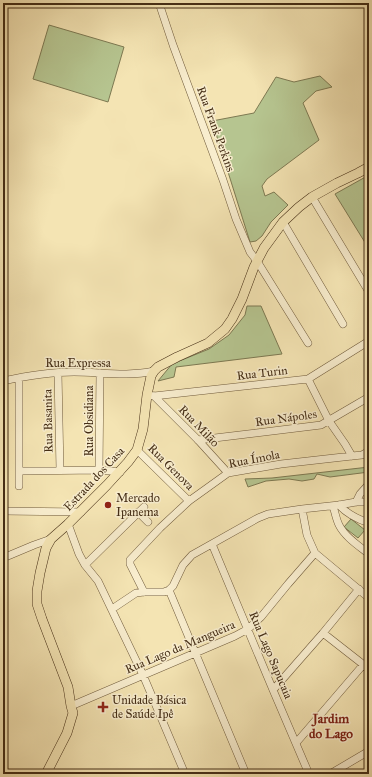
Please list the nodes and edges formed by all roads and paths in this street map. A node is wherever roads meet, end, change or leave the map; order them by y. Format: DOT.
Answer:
graph roads {
  1 [pos="159,3"];
  2 [pos="369,167"];
  3 [pos="312,197"];
  4 [pos="283,222"];
  5 [pos="257,260"];
  6 [pos="369,292"];
  7 [pos="343,324"];
  8 [pos="369,341"];
  9 [pos="308,343"];
  10 [pos="154,371"];
  11 [pos="58,373"];
  12 [pos="100,373"];
  13 [pos="19,378"];
  14 [pos="308,379"];
  15 [pos="3,381"];
  16 [pos="150,396"];
  17 [pos="369,397"];
  18 [pos="329,421"];
  19 [pos="198,440"];
  20 [pos="137,450"];
  21 [pos="369,451"];
  22 [pos="352,456"];
  23 [pos="60,470"];
  24 [pos="99,470"];
  25 [pos="20,471"];
  26 [pos="120,472"];
  27 [pos="228,473"];
  28 [pos="369,484"];
  29 [pos="20,486"];
  30 [pos="189,501"];
  31 [pos="356,502"];
  32 [pos="369,502"];
  33 [pos="336,506"];
  34 [pos="302,509"];
  35 [pos="3,511"];
  36 [pos="81,512"];
  37 [pos="148,522"];
  38 [pos="369,523"];
  39 [pos="68,524"];
  40 [pos="51,539"];
  41 [pos="212,544"];
  42 [pos="315,553"];
  43 [pos="369,554"];
  44 [pos="3,558"];
  45 [pos="85,565"];
  46 [pos="359,589"];
  47 [pos="169,590"];
  48 [pos="144,592"];
  49 [pos="369,598"];
  50 [pos="112,609"];
  51 [pos="248,629"];
  52 [pos="323,632"];
  53 [pos="196,652"];
  54 [pos="366,667"];
  55 [pos="143,675"];
  56 [pos="273,690"];
  57 [pos="71,706"];
  58 [pos="296,743"];
  59 [pos="369,751"];
  60 [pos="245,772"];
  61 [pos="39,774"];
  62 [pos="46,774"];
  63 [pos="185,774"];
  64 [pos="237,774"];
  65 [pos="309,774"];
  66 [pos="330,774"];
  1 -- 5 [label="street, Rua Frank Perkins"];
  2 -- 3 [label="main road"];
  3 -- 4 [label="main road"];
  3 -- 6 [label="street"];
  4 -- 5 [label="main road"];
  4 -- 7 [label="street"];
  5 -- 9 [label="street, Rua Frank Perkins"];
  5 -- 10 [label="main road"];
  8 -- 14 [label="street, Rua Turin"];
  10 -- 12 [label="street, Rua Expressa"];
  10 -- 16 [label="main road, Estrada dos Casa"];
  11 -- 12 [label="street, Rua Expressa"];
  11 -- 13 [label="street, Rua Expressa"];
  11 -- 23 [label="street, Rua Basanita"];
  12 -- 24 [label="street, Rua Obsidiana"];
  13 -- 15 [label="street, Rua Expressa"];
  13 -- 25 [label="street"];
  14 -- 16 [label="street, Rua Turin"];
  14 -- 18 [label="street"];
  16 -- 19 [label="street, Rua Milão"];
  16 -- 20 [label="main road, Estrada dos Casa"];
  17 -- 18 [label="street, Rua Nápoles"];
  18 -- 19 [label="street, Rua Nápoles"];
  18 -- 22 [label="street"];
  19 -- 27 [label="street, Rua Milão"];
  20 -- 26 [label="main road, Estrada dos Casa"];
  20 -- 30 [label="street, Rua Genova"];
  21 -- 22 [label="street, Rua Ímola"];
  22 -- 27 [label="street, Rua Ímola"];
  23 -- 24 [label="street"];
  23 -- 25 [label="street"];
  24 -- 26 [label="street"];
  25 -- 29 [label="street"];
  26 -- 36 [label="main road, Estrada dos Casa"];
  27 -- 30 [label="street, Rua Ímola"];
  28 -- 31 [label="street"];
  30 -- 48 [label="street, Rua Ímola"];
  31 -- 32 [label="street"];
  31 -- 33 [label="street"];
  33 -- 34 [label="street"];
  33 -- 38 [label="street"];
  33 -- 43 [label="street"];
  34 -- 41 [label="street"];
  34 -- 42 [label="street"];
  35 -- 36 [label="street"];
  36 -- 39 [label="main road, Estrada dos Casa"];
  37 -- 45 [label="street"];
  39 -- 40 [label="main road, Estrada dos Casa"];
  39 -- 45 [label="street"];
  40 -- 44 [label="street"];
  40 -- 57 [label="main road, Estrada dos Casa"];
  41 -- 47 [label="street"];
  41 -- 51 [label="street, Rua Lago Sapucaia"];
  42 -- 46 [label="street"];
  42 -- 51 [label="street, Rua Lago da Mangueira"];
  45 -- 50 [label="street"];
  46 -- 49 [label="street"];
  46 -- 52 [label="street"];
  47 -- 48 [label="street"];
  47 -- 53 [label="street"];
  48 -- 50 [label="street"];
  50 -- 55 [label="street"];
  51 -- 53 [label="street, Rua Lago da Mangueira"];
  51 -- 56 [label="street, Rua Lago Sapucaia"];
  52 -- 54 [label="street"];
  52 -- 56 [label="street"];
  53 -- 55 [label="street, Rua Lago da Mangueira"];
  53 -- 60 [label="street"];
  54 -- 58 [label="street"];
  55 -- 57 [label="street, Rua Lago da Mangueira"];
  55 -- 63 [label="street"];
  56 -- 58 [label="street, Rua Lago Sapucaia"];
  57 -- 61 [label="main road"];
  57 -- 62 [label="main road, Estrada dos Casa"];
  58 -- 65 [label="street, Rua Lago Sapucaia"];
  59 -- 66 [label="street"];
  60 -- 64 [label="street"];
}
